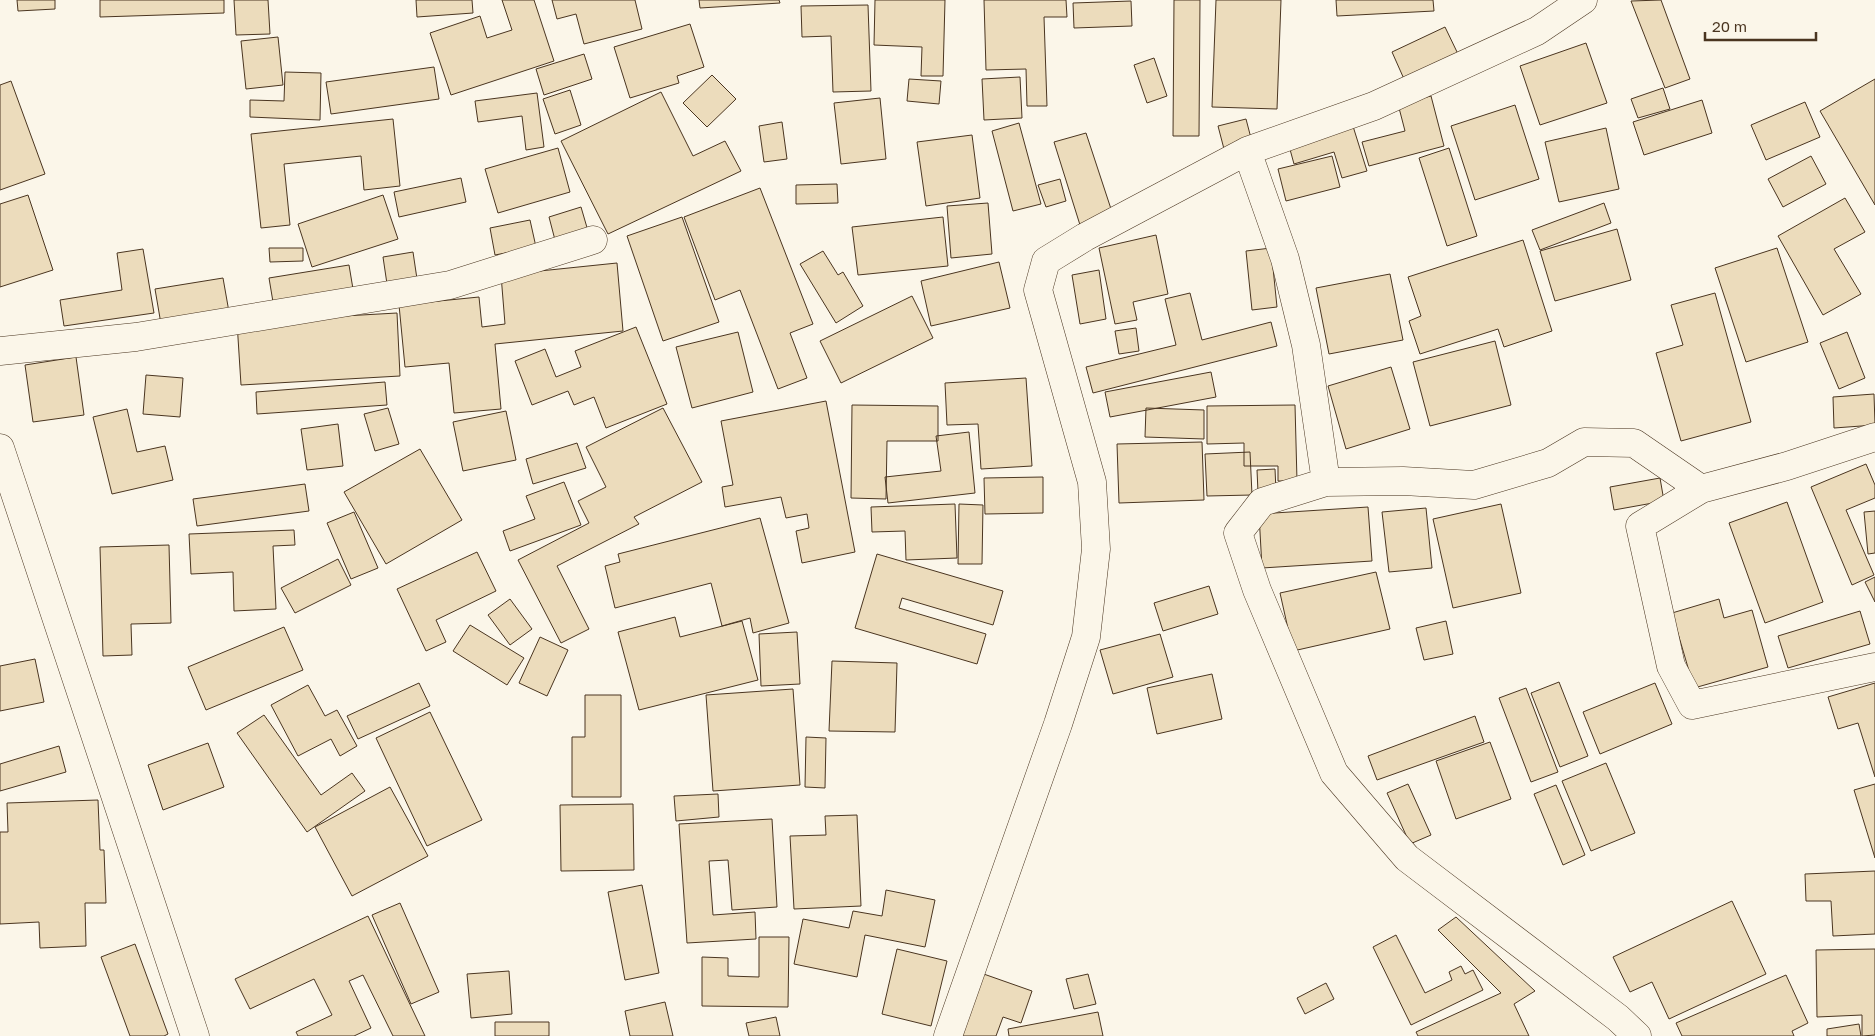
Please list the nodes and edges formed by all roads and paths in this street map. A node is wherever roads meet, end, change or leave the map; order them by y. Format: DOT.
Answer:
graph roads {
  1 [pos="1583,0"];
  2 [pos="1247,151"];
  3 [pos="593,240"];
  4 [pos="0,350"];
  5 [pos="1875,438"];
  6 [pos="0,448"];
  7 [pos="1326,482"];
  8 [pos="1701,489"];
  9 [pos="1875,667"];
  10 [pos="195,1036"];
  11 [pos="948,1036"];
  12 [pos="1637,1036"];
  1 -- 2 [label="street"];
  2 -- 7 [label="street"];
  2 -- 11 [label="street"];
  3 -- 4 [label="street"];
  5 -- 8 [label="street"];
  6 -- 10 [label="street"];
  7 -- 8 [label="street"];
  7 -- 12 [label="street"];
  8 -- 9 [label="street"];
}
